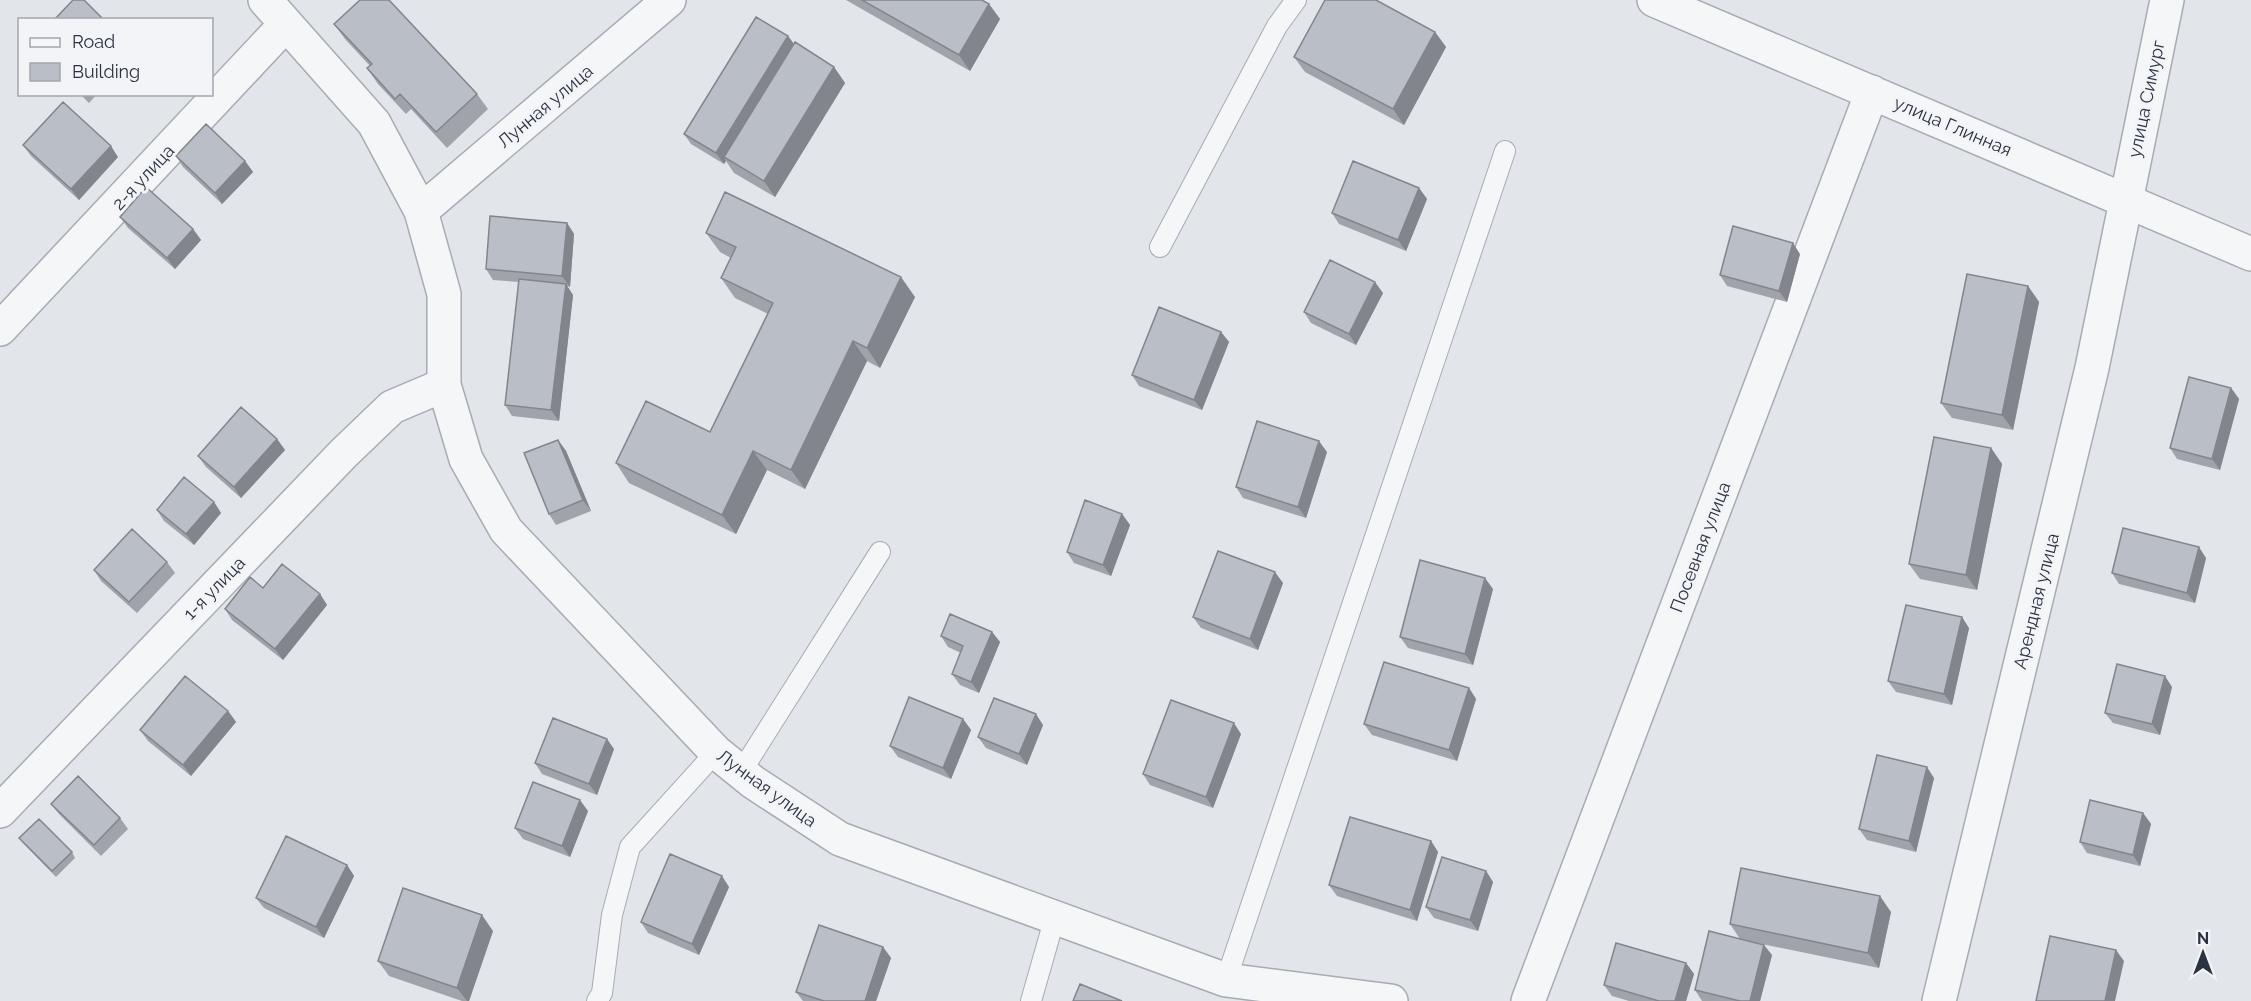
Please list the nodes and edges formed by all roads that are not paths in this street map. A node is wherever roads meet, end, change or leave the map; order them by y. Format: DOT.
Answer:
graph roads {
  1 [pos="669,0"];
  2 [pos="1296,0"];
  3 [pos="1654,0"];
  4 [pos="2167,0"];
  5 [pos="276,12"];
  6 [pos="213,84"];
  7 [pos="1872,92"];
  8 [pos="203,96"];
  9 [pos="1505,151"];
  10 [pos="2125,199"];
  11 [pos="421,211"];
  12 [pos="1160,246"];
  13 [pos="2251,254"];
  14 [pos="0,329"];
  15 [pos="444,385"];
  16 [pos="880,552"];
  17 [pos="716,752"];
  18 [pos="741,772"];
  19 [pos="0,811"];
  20 [pos="1054,917"];
  21 [pos="1226,980"];
  22 [pos="597,1001"];
  23 [pos="1031,1001"];
  24 [pos="1391,1001"];
  25 [pos="1528,1001"];
  26 [pos="1939,1001"];
  1 -- 11 [label="street, Лунная улица"];
  2 -- 12 [label="lane"];
  3 -- 7 [label="street, улица Глинная"];
  4 -- 10 [label="street, улица Симург"];
  5 -- 6 [label="street, 2-я улица"];
  5 -- 11 [label="street, Лунная улица"];
  7 -- 10 [label="street, улица Глинная"];
  7 -- 25 [label="street, Посевная улица"];
  8 -- 14 [label="street, 2-я улица"];
  9 -- 21 [label="lane"];
  10 -- 13 [label="street, улица Глинная"];
  10 -- 26 [label="street, Арендная улица"];
  11 -- 15 [label="street, Лунная улица"];
  15 -- 17 [label="street, Лунная улица"];
  15 -- 19 [label="street, 1-я улица"];
  16 -- 18 [label="lane"];
  17 -- 18 [label="street, Лунная улица"];
  17 -- 22 [label="lane"];
  18 -- 20 [label="street, Лунная улица"];
  20 -- 21 [label="street, Лунная улица"];
  20 -- 23 [label="lane"];
  21 -- 24 [label="street, Лунная улица"];
}
